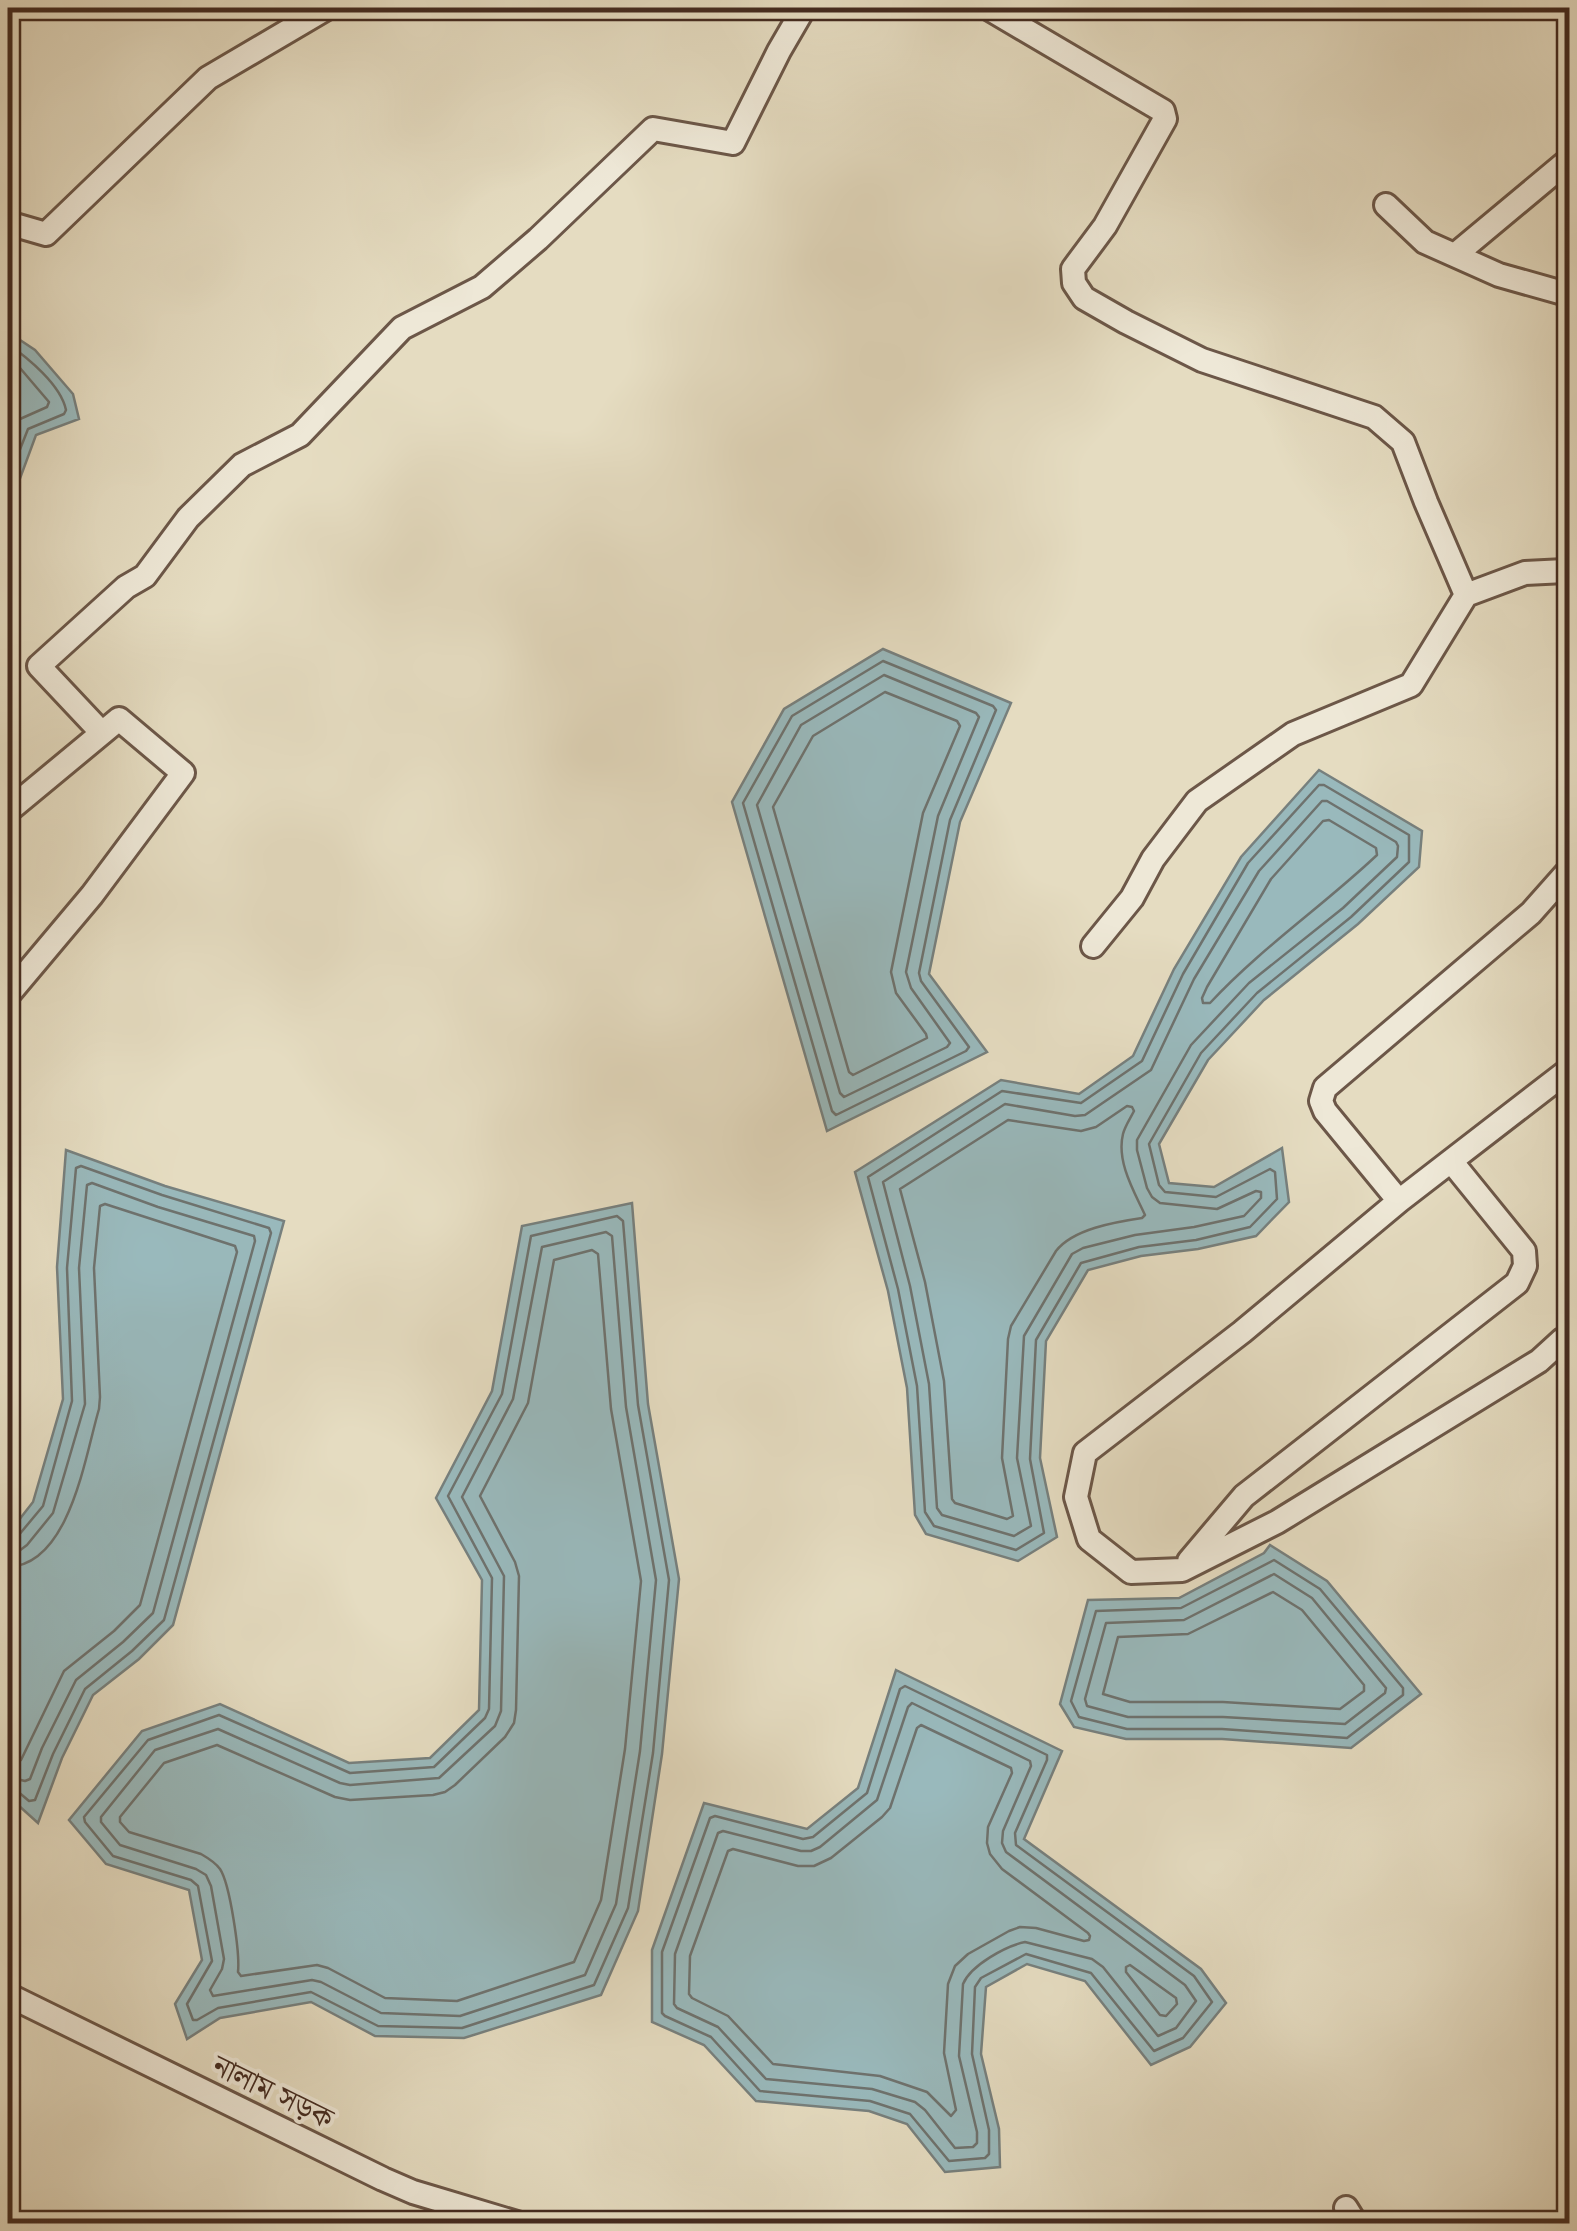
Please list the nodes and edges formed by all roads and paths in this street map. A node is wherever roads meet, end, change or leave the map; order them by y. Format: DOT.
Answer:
graph roads {
  1 [pos="327,8"];
  2 [pos="804,8"];
  3 [pos="988,8"];
  4 [pos="1570,159"];
  5 [pos="1386,205"];
  6 [pos="8,223"];
  7 [pos="1456,255"];
  8 [pos="1570,295"];
  9 [pos="1570,574"];
  10 [pos="1466,595"];
  11 [pos="102,732"];
  12 [pos="8,811"];
  13 [pos="1570,870"];
  14 [pos="1092,946"];
  15 [pos="8,995"];
  16 [pos="1570,1069"];
  17 [pos="1451,1161"];
  18 [pos="1400,1200"];
  19 [pos="1567,1342"];
  20 [pos="1182,1570"];
  21 [pos="8,1994"];
  22 [pos="520,2224"];
  1 -- 6 [label="street"];
  2 -- 11 [label="street"];
  3 -- 10 [label="street"];
  4 -- 7 [label="street"];
  5 -- 7 [label="street"];
  7 -- 8 [label="street"];
  9 -- 10 [label="street"];
  10 -- 14 [label="street"];
  11 -- 12 [label="street"];
  11 -- 15 [label="street"];
  13 -- 18 [label="street"];
  16 -- 17 [label="street"];
  17 -- 18 [label="street"];
  17 -- 20 [label="street"];
  18 -- 20 [label="street"];
  19 -- 20 [label="street"];
  21 -- 22 [label="street, নালাম সড়ক"];
}
